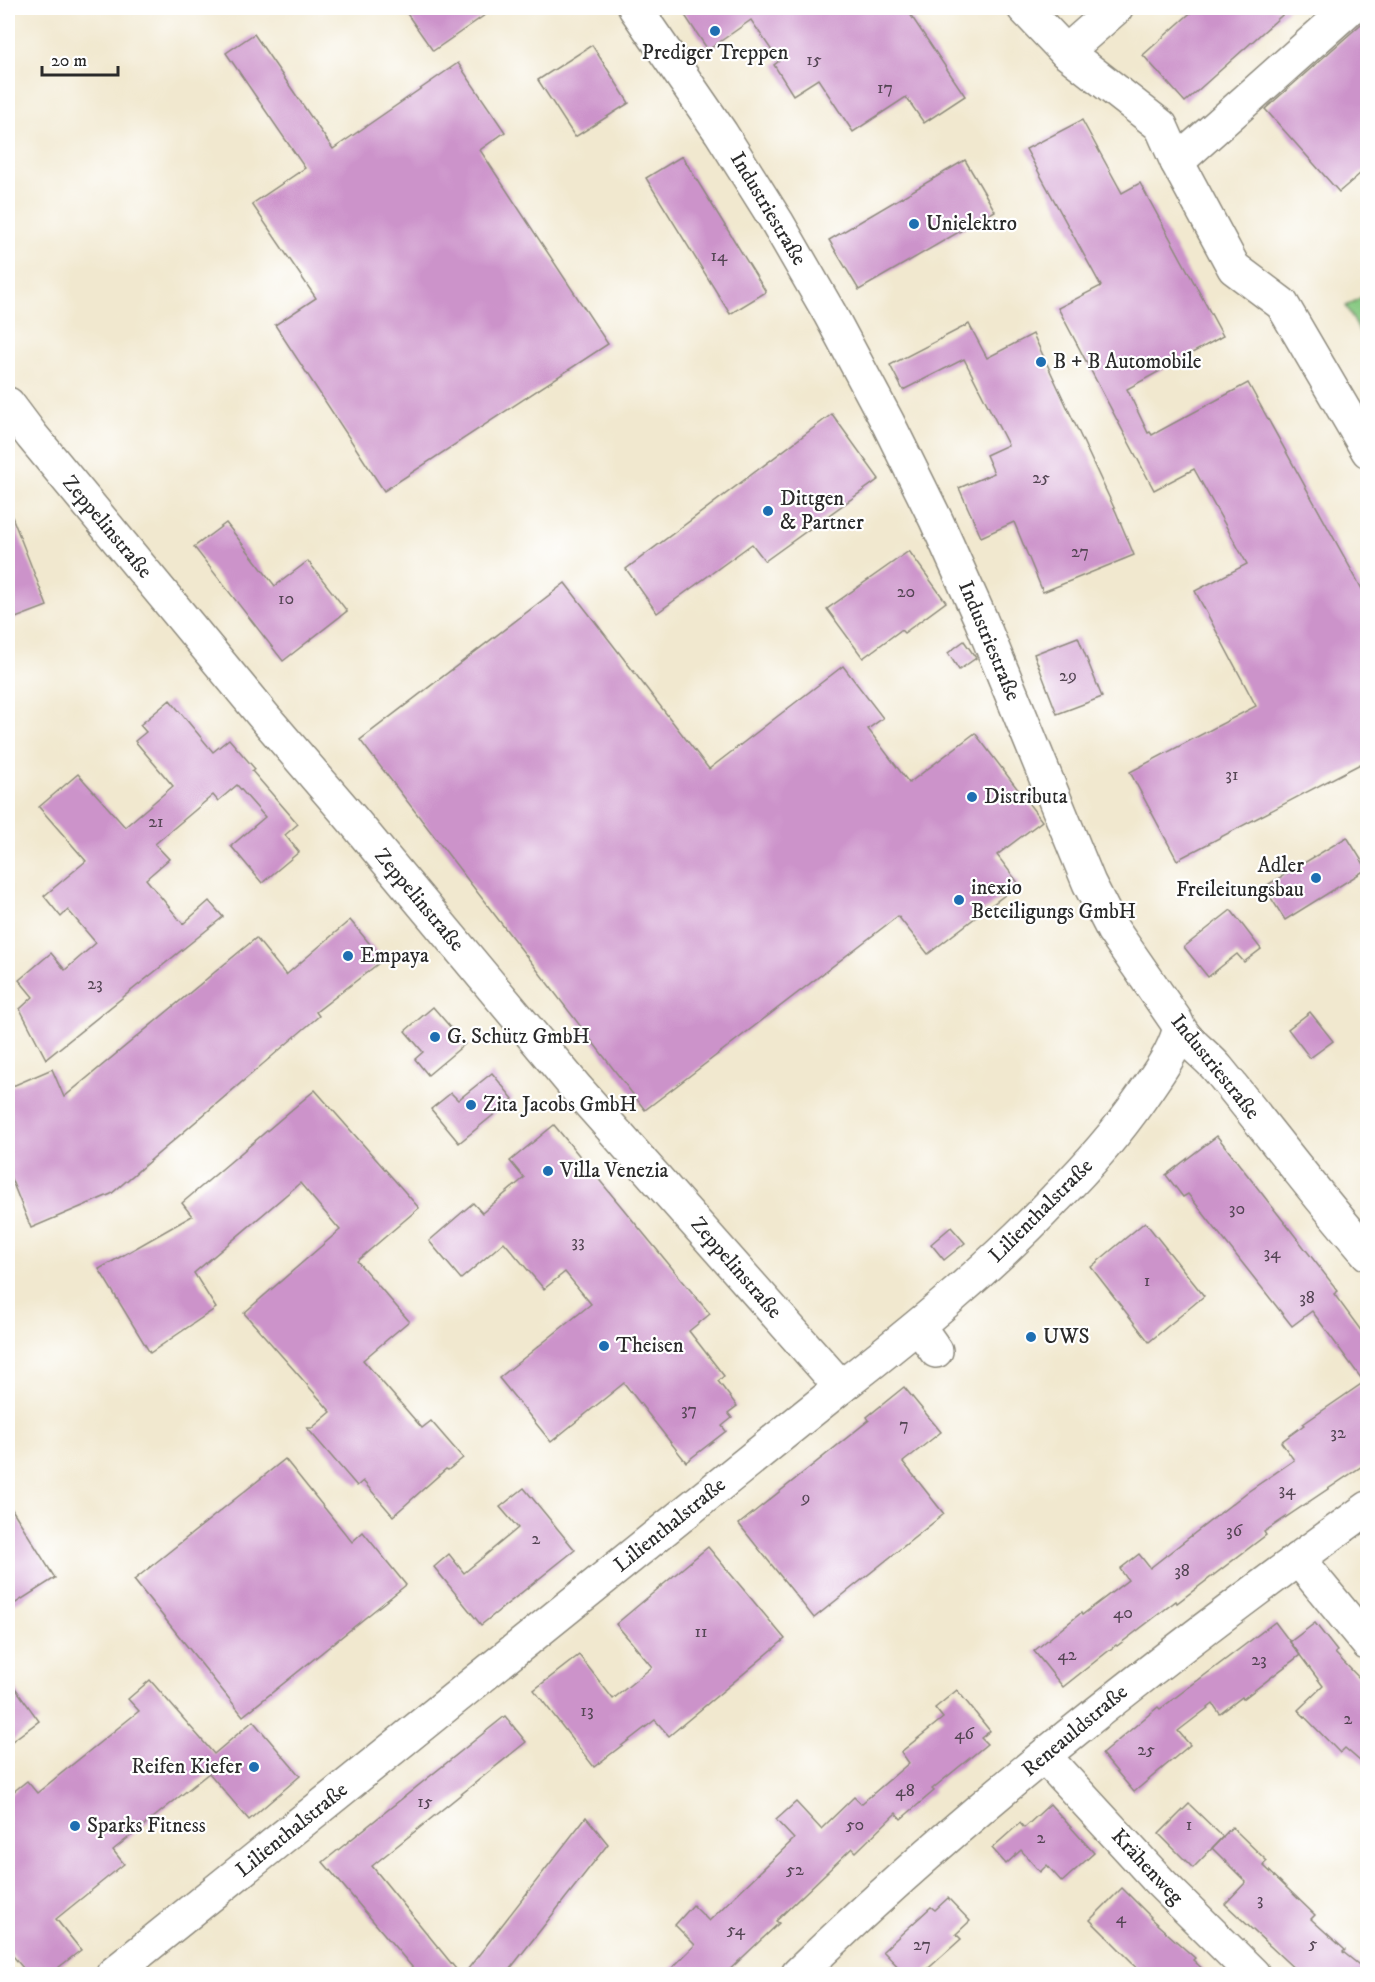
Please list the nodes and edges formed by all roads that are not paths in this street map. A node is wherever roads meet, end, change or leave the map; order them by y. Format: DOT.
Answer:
graph roads {
  1 [pos="635,8"];
  2 [pos="1024,8"];
  3 [pos="1116,8"];
  4 [pos="1350,8"];
  5 [pos="1066,52"];
  6 [pos="1177,162"];
  7 [pos="8,404"];
  8 [pos="1368,451"];
  9 [pos="1179,1031"];
  10 [pos="1368,1254"];
  11 [pos="841,1387"];
  12 [pos="1368,1508"];
  13 [pos="1298,1559"];
  14 [pos="1368,1644"];
  15 [pos="1044,1756"];
  16 [pos="113,1974"];
  17 [pos="799,1974"];
  18 [pos="1253,1974"];
  1 -- 9 [label="street, Industriestraße"];
  2 -- 5 [label="street"];
  3 -- 5 [label="street"];
  4 -- 6 [label="street"];
  5 -- 6 [label="street"];
  6 -- 8 [label="street"];
  7 -- 11 [label="street, Zeppelinstraße"];
  9 -- 10 [label="street, Industriestraße"];
  9 -- 11 [label="street, Lilienthalstraße"];
  11 -- 16 [label="street, Lilienthalstraße"];
  12 -- 13 [label="street, Reneauldstraße"];
  13 -- 14 [label="street"];
  13 -- 15 [label="street, Reneauldstraße"];
  15 -- 17 [label="street, Reneauldstraße"];
  15 -- 18 [label="street, Krähenweg"];
}
